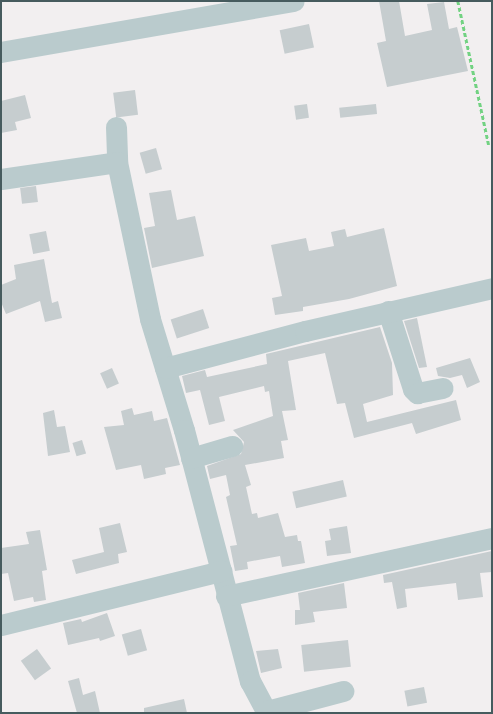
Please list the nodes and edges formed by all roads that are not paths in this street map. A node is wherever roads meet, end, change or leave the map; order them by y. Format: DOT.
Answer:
graph roads {
  1 [pos="294,1"];
  2 [pos="216,8"];
  3 [pos="1,52"];
  4 [pos="116,127"];
  5 [pos="117,162"];
  6 [pos="1,179"];
  7 [pos="492,288"];
  8 [pos="388,311"];
  9 [pos="165,368"];
  10 [pos="443,388"];
  11 [pos="232,446"];
  12 [pos="191,458"];
  13 [pos="492,538"];
  14 [pos="221,571"];
  15 [pos="226,596"];
  16 [pos="1,625"];
  17 [pos="343,691"];
  18 [pos="267,712"];
  1 -- 2 [label="street"];
  2 -- 3 [label="street"];
  4 -- 5 [label="street"];
  5 -- 6 [label="street"];
  5 -- 9 [label="street"];
  7 -- 8 [label="street"];
  8 -- 9 [label="street"];
  8 -- 10 [label="street"];
  9 -- 12 [label="street"];
  11 -- 12 [label="street"];
  12 -- 14 [label="street"];
  13 -- 15 [label="street"];
  14 -- 15 [label="street"];
  14 -- 16 [label="street"];
  15 -- 18 [label="street"];
  17 -- 18 [label="street"];
}
